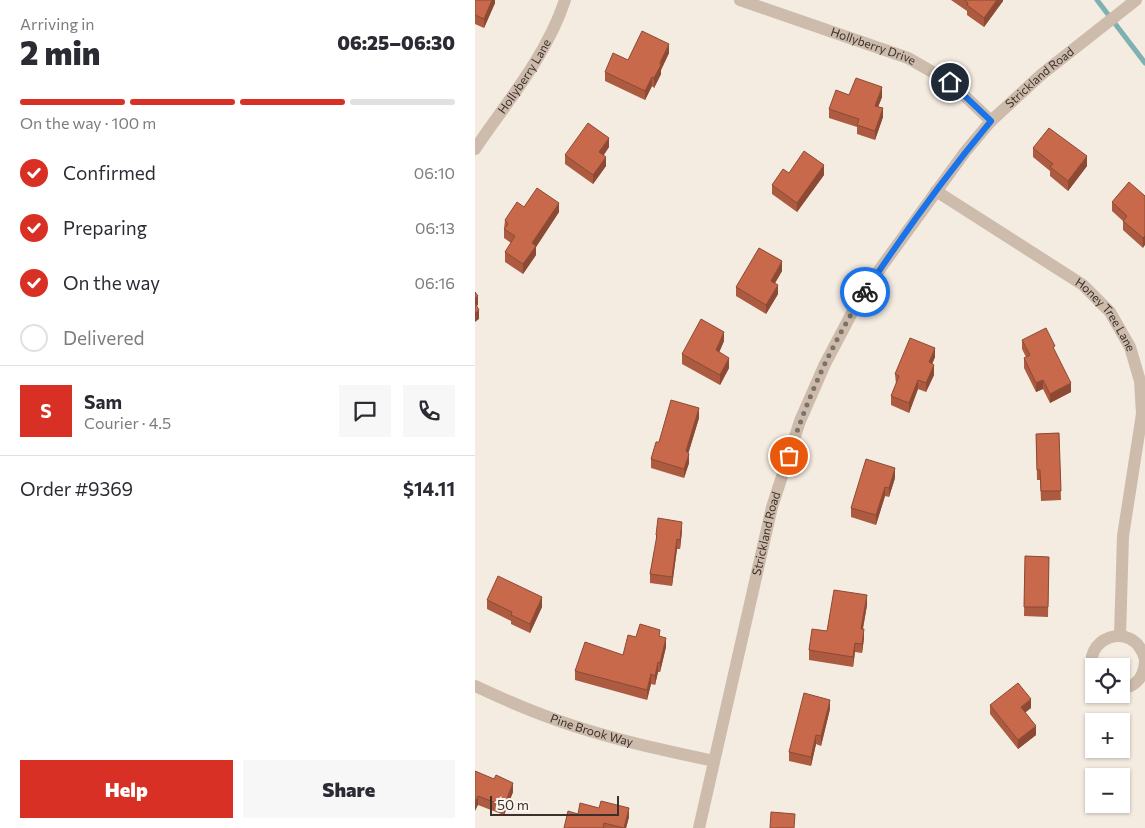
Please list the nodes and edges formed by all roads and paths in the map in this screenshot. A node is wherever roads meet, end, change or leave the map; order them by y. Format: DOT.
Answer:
graph roads {
  1 [pos="565,0"];
  2 [pos="740,0"];
  3 [pos="1136,0"];
  4 [pos="991,121"];
  5 [pos="475,148"];
  6 [pos="936,191"];
  7 [pos="1120,635"];
  8 [pos="1092,658"];
  9 [pos="1145,661"];
  10 [pos="475,686"];
  11 [pos="1130,686"];
  12 [pos="714,761"];
  13 [pos="699,828"];
  1 -- 5 [label="street, Hollyberry Lane"];
  2 -- 4 [label="street, Hollyberry Drive"];
  3 -- 4 [label="street, Strickland Road"];
  4 -- 6 [label="street, Strickland Road"];
  6 -- 7 [label="street, Honey Tree Lane"];
  6 -- 12 [label="street, Strickland Road"];
  7 -- 8 [label="street"];
  7 -- 9 [label="street"];
  9 -- 11 [label="street"];
  10 -- 12 [label="street, Pine Brook Way"];
  12 -- 13 [label="street, Strickland Road"];
}
